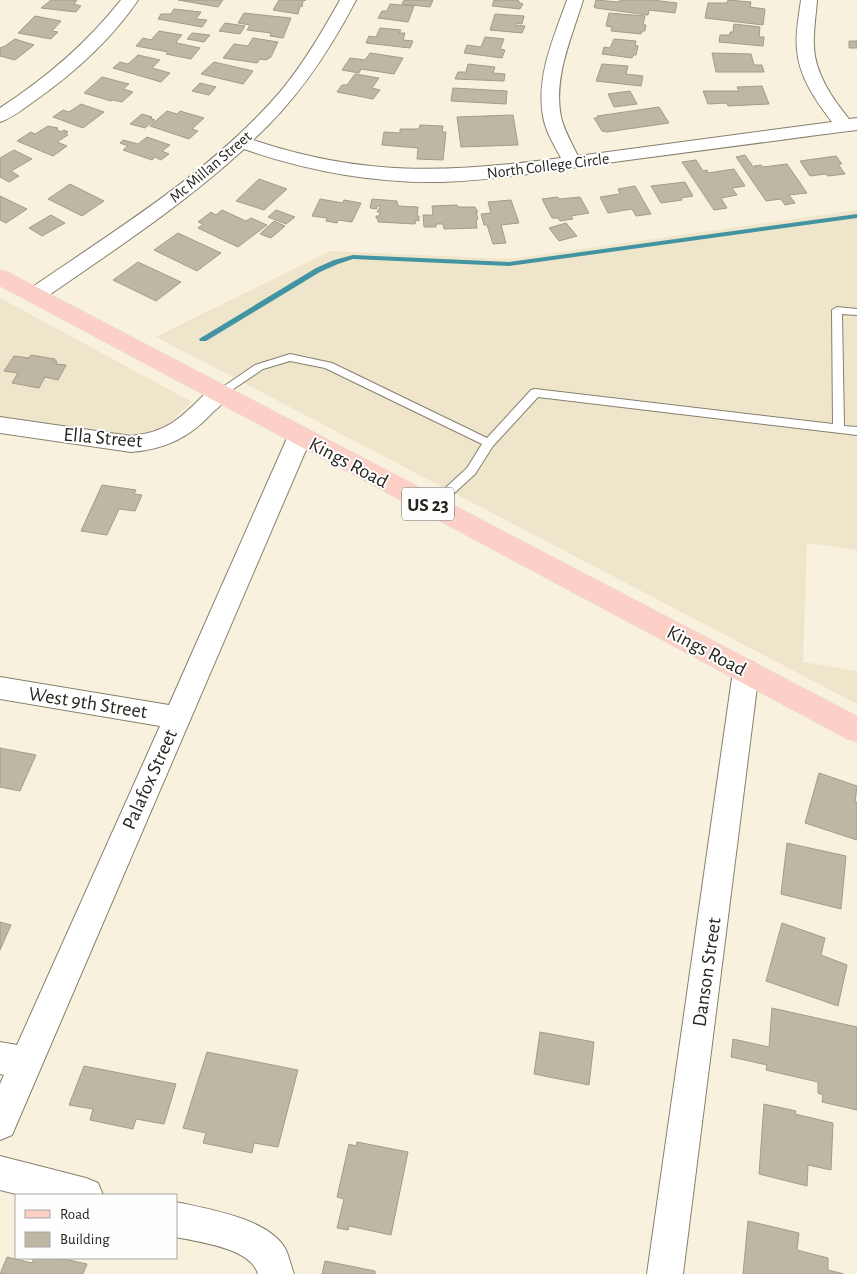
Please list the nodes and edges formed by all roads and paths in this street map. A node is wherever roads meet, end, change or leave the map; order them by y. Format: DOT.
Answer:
graph roads {
  1 [pos="130,0"];
  2 [pos="348,0"];
  3 [pos="576,0"];
  4 [pos="809,0"];
  5 [pos="0,116"];
  6 [pos="851,125"];
  7 [pos="240,142"];
  8 [pos="573,163"];
  9 [pos="0,277"];
  10 [pos="34,295"];
  11 [pos="857,312"];
  12 [pos="219,393"];
  13 [pos="0,426"];
  14 [pos="839,429"];
  15 [pos="857,431"];
  16 [pos="300,436"];
  17 [pos="490,443"];
  18 [pos="433,506"];
  19 [pos="746,671"];
  20 [pos="0,688"];
  21 [pos="176,717"];
  22 [pos="857,730"];
  23 [pos="13,1061"];
  24 [pos="0,1123"];
  25 [pos="0,1173"];
  26 [pos="82,1194"];
  27 [pos="178,1220"];
  28 [pos="276,1274"];
  29 [pos="665,1274"];
  1 -- 5 [label="street"];
  2 -- 7 [label="street, Mc Millan Street"];
  3 -- 8 [label="street"];
  4 -- 6 [label="street"];
  6 -- 8 [label="street, North College Circle"];
  7 -- 8 [label="street, North College Circle"];
  7 -- 10 [label="street, Mc Millan Street"];
  9 -- 10 [label="main road, Kings Road / US 23"];
  10 -- 12 [label="main road, Kings Road / US 23"];
  11 -- 14 [label="lane"];
  12 -- 13 [label="street, Ella Street"];
  12 -- 16 [label="main road, Kings Road / US 23"];
  12 -- 17 [label="lane"];
  14 -- 15 [label="lane"];
  14 -- 17 [label="lane"];
  16 -- 18 [label="main road, Kings Road / US 23"];
  16 -- 21 [label="street, Palafox Street"];
  17 -- 18 [label="lane"];
  18 -- 19 [label="main road, Kings Road / US 23"];
  19 -- 22 [label="main road, Kings Road / US 23"];
  19 -- 29 [label="street, Danson Street"];
  20 -- 21 [label="street, West 9th Street"];
  21 -- 23 [label="street, Palafox Street"];
  23 -- 24 [label="street, Palafox Street"];
  25 -- 26 [label="street"];
  27 -- 28 [label="street"];
}
